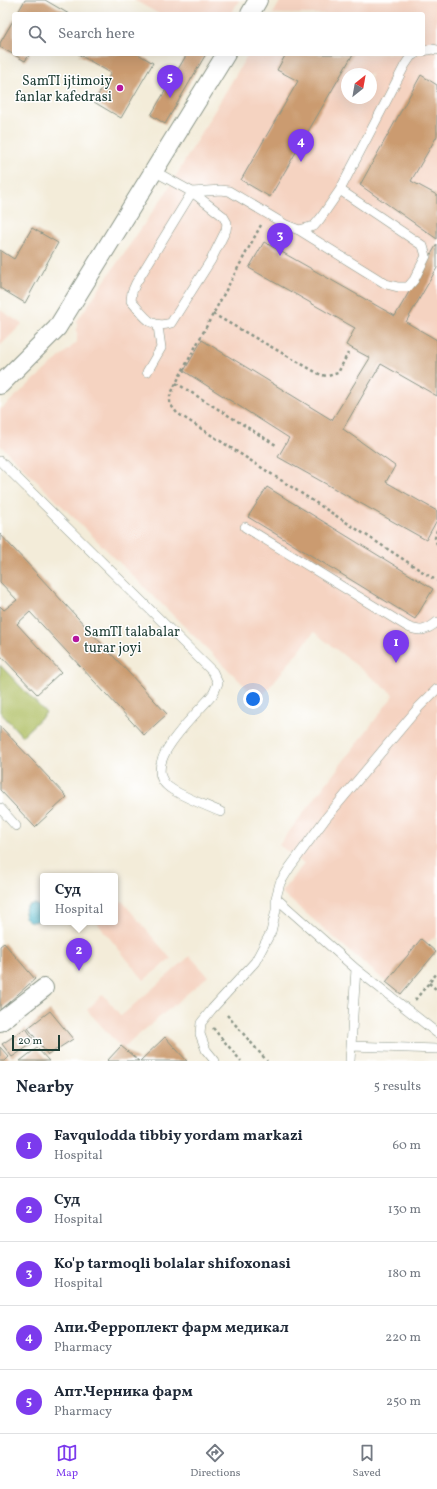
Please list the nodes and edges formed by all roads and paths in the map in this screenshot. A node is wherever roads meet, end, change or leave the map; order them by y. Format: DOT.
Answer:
graph roads {
  1 [pos="258,0"];
  2 [pos="251,12"];
  3 [pos="437,50"];
  4 [pos="425,51"];
  5 [pos="225,56"];
  6 [pos="411,56"];
  7 [pos="154,171"];
  8 [pos="340,190"];
  9 [pos="192,192"];
  10 [pos="267,214"];
  11 [pos="299,230"];
  12 [pos="213,314"];
  13 [pos="158,326"];
  14 [pos="348,353"];
  15 [pos="147,372"];
  16 [pos="176,383"];
  17 [pos="0,385"];
  18 [pos="276,444"];
  19 [pos="0,461"];
  20 [pos="245,527"];
  21 [pos="437,530"];
  22 [pos="437,544"];
  23 [pos="437,581"];
  24 [pos="437,622"];
  25 [pos="437,688"];
  26 [pos="0,808"];
  27 [pos="221,812"];
  28 [pos="16,826"];
  29 [pos="276,898"];
  30 [pos="356,969"];
  31 [pos="437,973"];
  32 [pos="429,983"];
  33 [pos="44,988"];
  34 [pos="437,990"];
  35 [pos="408,1010"];
  36 [pos="227,1015"];
  37 [pos="0,1022"];
  38 [pos="210,1024"];
  39 [pos="437,1033"];
  40 [pos="351,1046"];
  41 [pos="437,1049"];
  42 [pos="215,1061"];
  43 [pos="241,1061"];
  44 [pos="267,1061"];
  45 [pos="350,1061"];
  1 -- 2 [label="street"];
  3 -- 4 [label="lane"];
  5 -- 7 [label="street"];
  6 -- 8 [label="lane"];
  7 -- 9 [label="lane"];
  7 -- 17 [label="street"];
  8 -- 11 [label="lane"];
  8 -- 11 [label="lane"];
  9 -- 10 [label="lane"];
  9 -- 13 [label="lane"];
  9 -- 13 [label="lane"];
  10 -- 11 [label="lane"];
  10 -- 12 [label="path"];
  12 -- 14 [label="path"];
  12 -- 16 [label="path"];
  13 -- 15 [label="lane"];
  16 -- 18 [label="path"];
  16 -- 23 [label="path"];
  19 -- 27 [label="lane"];
  20 -- 24 [label="lane"];
  21 -- 22 [label="path"];
  25 -- 29 [label="lane"];
  26 -- 28 [label="lane"];
  29 -- 30 [label="lane"];
  29 -- 42 [label="lane"];
  30 -- 35 [label="lane"];
  30 -- 40 [label="lane"];
  31 -- 32 [label="path"];
  32 -- 34 [label="path"];
  32 -- 35 [label="path"];
  33 -- 37 [label="street"];
  35 -- 39 [label="lane"];
  36 -- 44 [label="path"];
  38 -- 43 [label="path"];
  40 -- 41 [label="lane"];
  40 -- 45 [label="lane"];
}
